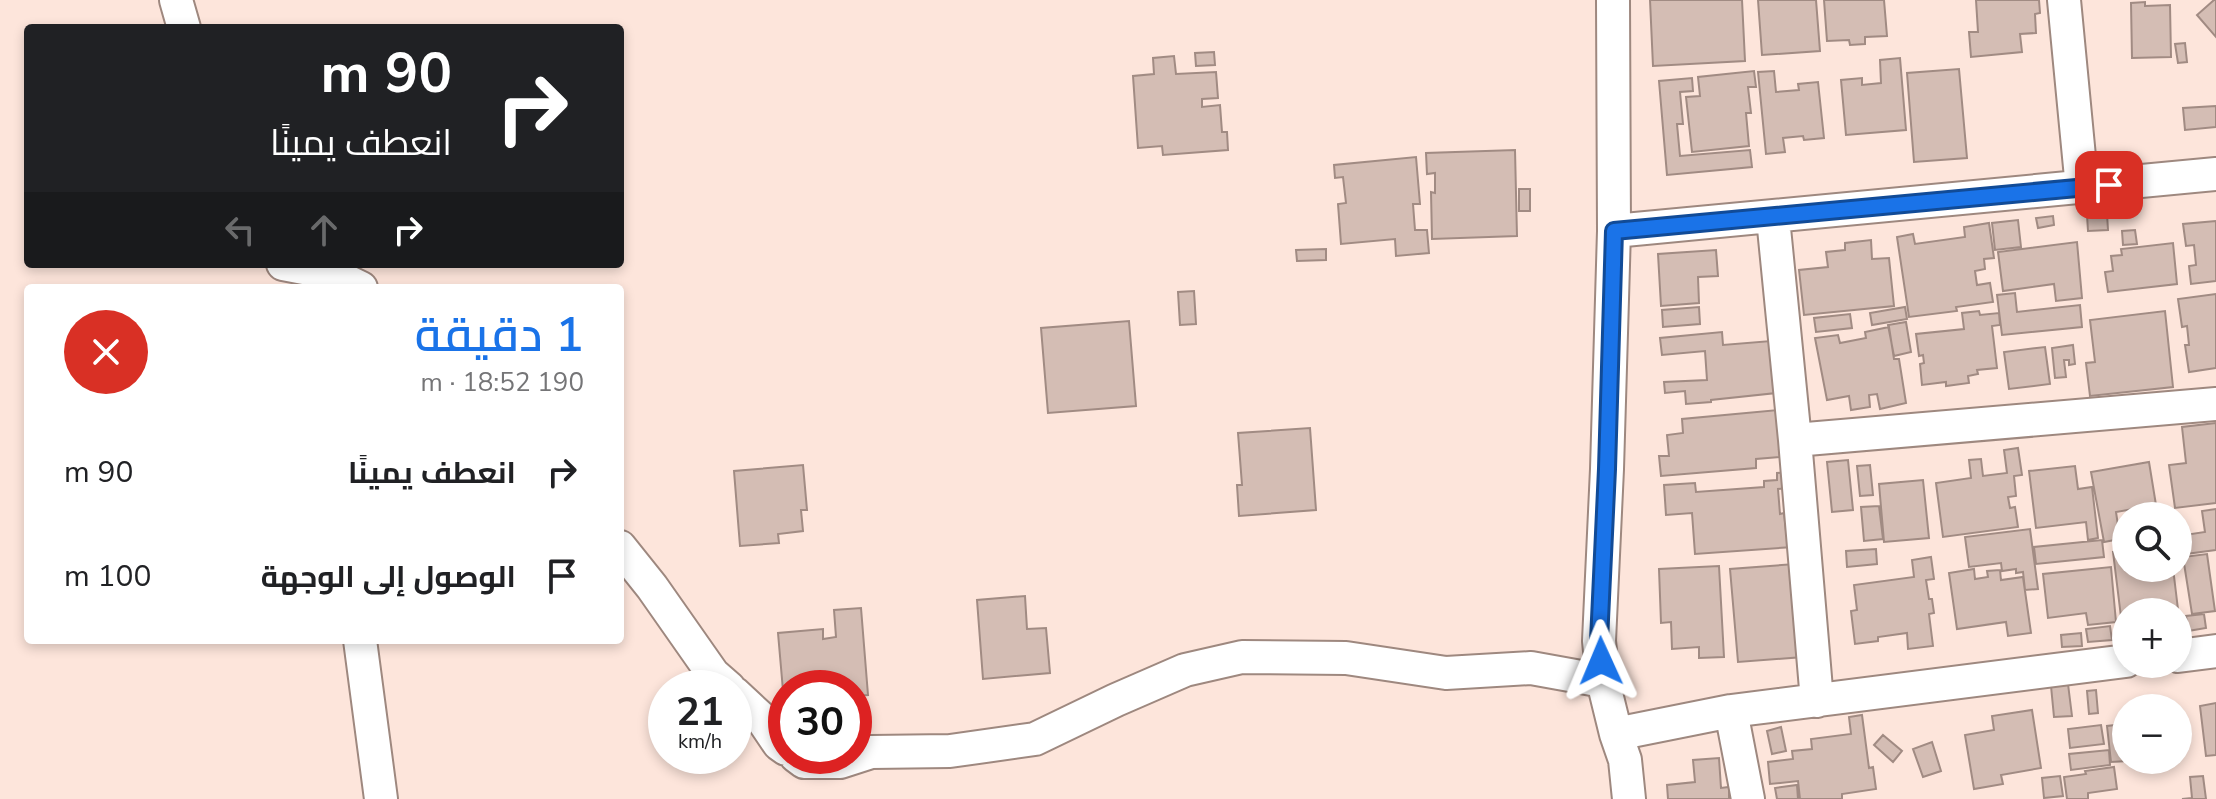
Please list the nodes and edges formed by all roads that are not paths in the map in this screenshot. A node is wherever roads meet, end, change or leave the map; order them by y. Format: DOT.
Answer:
graph roads {
  1 [pos="176,0"];
  2 [pos="1613,0"];
  3 [pos="2064,0"];
  4 [pos="183,24"];
  5 [pos="2216,174"];
  6 [pos="2082,188"];
  7 [pos="1773,218"];
  8 [pos="1614,231"];
  9 [pos="304,268"];
  10 [pos="353,284"];
  11 [pos="2216,404"];
  12 [pos="1795,440"];
  13 [pos="624,552"];
  14 [pos="361,644"];
  15 [pos="2216,651"];
  16 [pos="2192,654"];
  17 [pos="2112,663"];
  18 [pos="710,670"];
  19 [pos="1603,681"];
  20 [pos="1817,701"];
  21 [pos="752,710"];
  22 [pos="1731,711"];
  23 [pos="768,728"];
  24 [pos="1616,734"];
  25 [pos="872,752"];
  26 [pos="381,799"];
  27 [pos="1629,799"];
  28 [pos="1748,799"];
  1 -- 4 [label="street"];
  2 -- 8 [label="street"];
  3 -- 6 [label="street"];
  5 -- 6 [label="street"];
  6 -- 7 [label="street"];
  7 -- 8 [label="street"];
  7 -- 12 [label="street"];
  8 -- 19 [label="street"];
  9 -- 10 [label="street"];
  11 -- 12 [label="street"];
  12 -- 20 [label="street"];
  13 -- 18 [label="street"];
  14 -- 26 [label="street"];
  15 -- 16 [label="street"];
  17 -- 20 [label="street"];
  19 -- 24 [label="street"];
  19 -- 25 [label="street"];
  20 -- 22 [label="street"];
  21 -- 23 [label="street"];
  22 -- 24 [label="street"];
  22 -- 28 [label="street"];
  24 -- 27 [label="street"];
}
